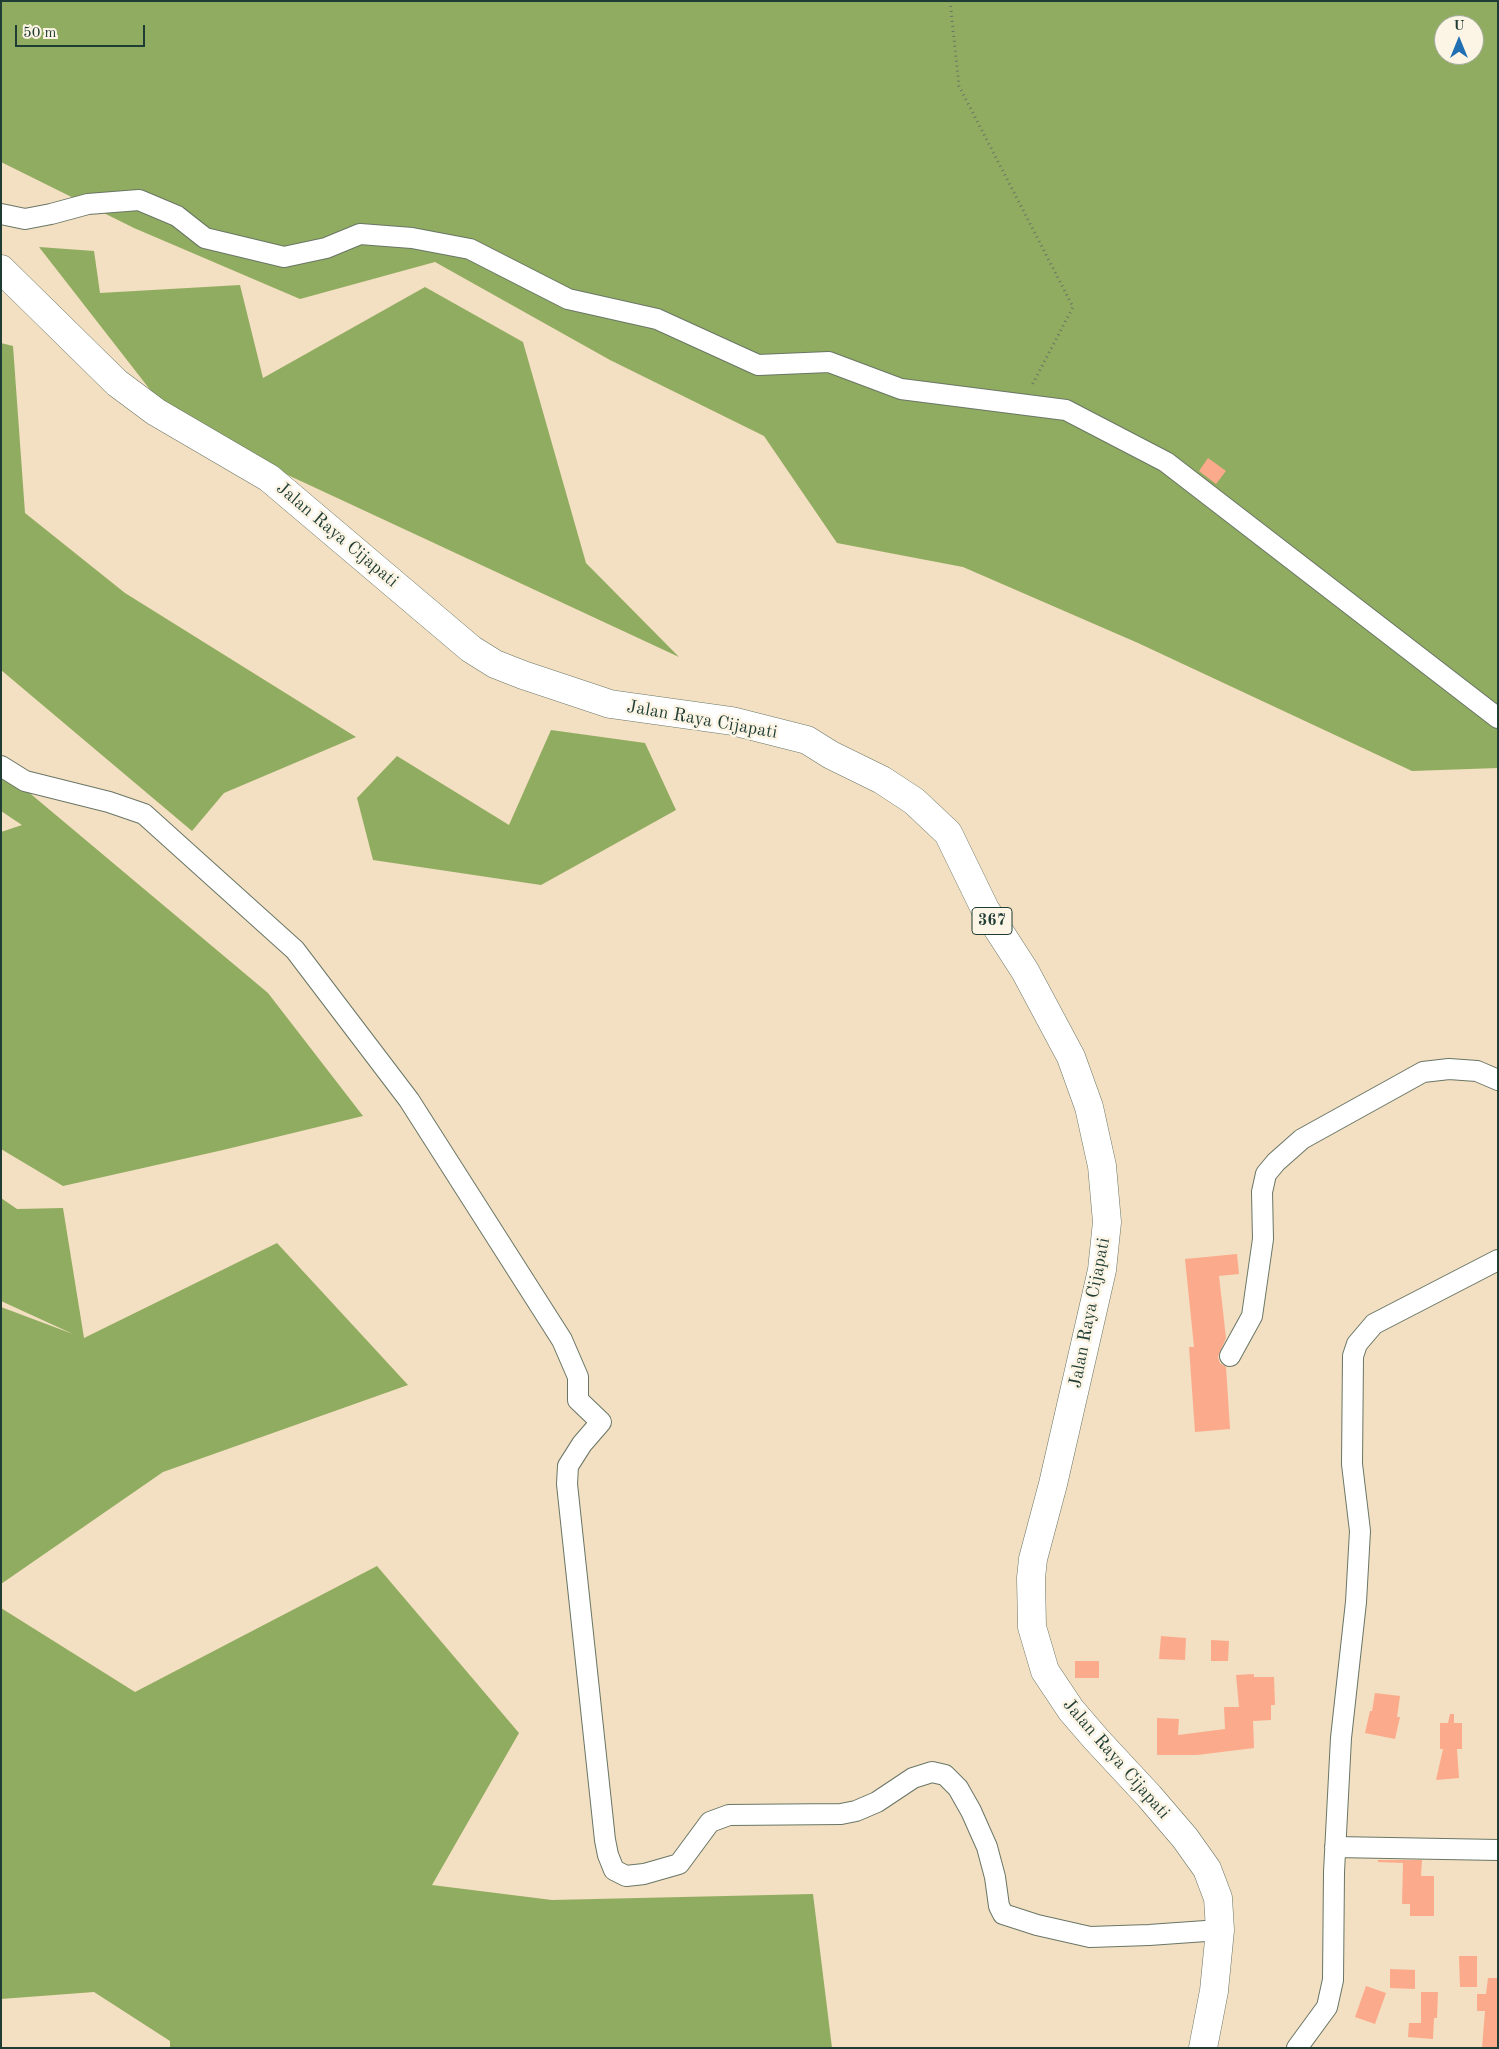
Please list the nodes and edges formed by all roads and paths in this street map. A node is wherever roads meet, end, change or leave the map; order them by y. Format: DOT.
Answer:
graph roads {
  1 [pos="950,1"];
  2 [pos="1,214"];
  3 [pos="1,269"];
  4 [pos="1022,403"];
  5 [pos="1498,718"];
  6 [pos="1,766"];
  7 [pos="1498,1080"];
  8 [pos="1498,1260"];
  9 [pos="1230,1356"];
  10 [pos="1334,1847"];
  11 [pos="1498,1850"];
  12 [pos="1220,1930"];
  13 [pos="1203,2048"];
  14 [pos="1297,2048"];
  1 -- 4 [label="path"];
  2 -- 4 [label="street"];
  3 -- 12 [label="main road, Jalan Raya Cijapati / 367"];
  4 -- 5 [label="street"];
  6 -- 12 [label="street"];
  7 -- 9 [label="street"];
  8 -- 10 [label="street"];
  10 -- 11 [label="street"];
  10 -- 14 [label="street"];
  12 -- 13 [label="main road, Jalan Raya Cijapati / 367"];
}
